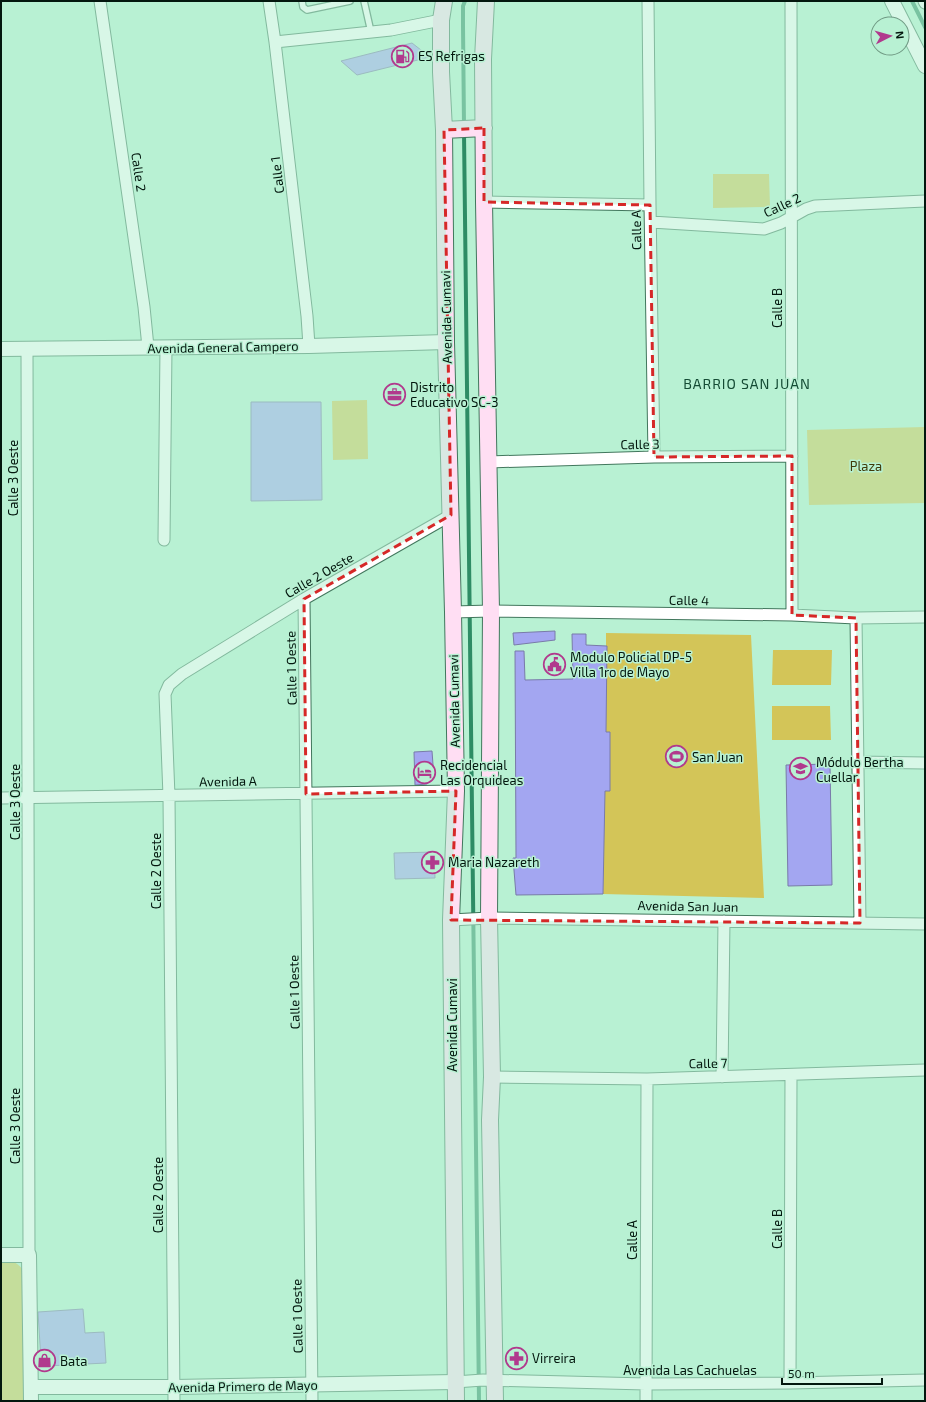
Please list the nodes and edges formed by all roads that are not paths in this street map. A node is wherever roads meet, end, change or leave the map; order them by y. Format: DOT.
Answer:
graph roads {
  1 [pos="100,1"];
  2 [pos="269,1"];
  3 [pos="302,1"];
  4 [pos="350,1"];
  5 [pos="364,1"];
  6 [pos="444,1"];
  7 [pos="486,1"];
  8 [pos="648,1"];
  9 [pos="791,1"];
  10 [pos="892,1"];
  11 [pos="441,20"];
  12 [pos="371,32"];
  13 [pos="275,42"];
  14 [pos="925,66"];
  15 [pos="480,128"];
  16 [pos="449,130"];
  17 [pos="925,201"];
  18 [pos="484,202"];
  19 [pos="650,205"];
  20 [pos="791,218"];
  21 [pos="650,222"];
  22 [pos="446,342"];
  23 [pos="309,346"];
  24 [pos="148,347"];
  25 [pos="166,347"];
  26 [pos="1,349"];
  27 [pos="27,349"];
  28 [pos="792,456"];
  29 [pos="654,457"];
  30 [pos="488,462"];
  31 [pos="451,515"];
  32 [pos="164,540"];
  33 [pos="304,599"];
  34 [pos="485,611"];
  35 [pos="459,612"];
  36 [pos="792,615"];
  37 [pos="925,617"];
  38 [pos="856,618"];
  39 [pos="857,762"];
  40 [pos="925,764"];
  41 [pos="456,792"];
  42 [pos="306,794"];
  43 [pos="169,796"];
  44 [pos="1,798"];
  45 [pos="29,798"];
  46 [pos="484,918"];
  47 [pos="455,920"];
  48 [pos="724,921"];
  49 [pos="860,923"];
  50 [pos="925,924"];
  51 [pos="925,1070"];
  52 [pos="791,1075"];
  53 [pos="492,1077"];
  54 [pos="722,1077"];
  55 [pos="647,1079"];
  56 [pos="1,1255"];
  57 [pos="29,1255"];
  58 [pos="489,1380"];
  59 [pos="925,1380"];
  60 [pos="458,1382"];
  61 [pos="646,1384"];
  62 [pos="790,1384"];
  63 [pos="312,1385"];
  64 [pos="31,1387"];
  65 [pos="174,1394"];
  66 [pos="31,1401"];
  67 [pos="312,1401"];
  68 [pos="456,1401"];
  69 [pos="495,1401"];
  70 [pos="646,1401"];
  1 -- 24 [label="street, Calle 2"];
  2 -- 13 [label="street, Calle 1"];
  3 -- 4 [label="lane"];
  5 -- 12 [label="lane"];
  6 -- 11 [label="main road, Avenida Cumavi"];
  7 -- 15 [label="main road"];
  8 -- 19 [label="street, Calle A"];
  9 -- 20 [label="street, Calle B"];
  10 -- 14 [label="street"];
  11 -- 12 [label="street"];
  11 -- 16 [label="main road, Avenida Cumavi"];
  12 -- 13 [label="street"];
  13 -- 23 [label="street, Calle 1"];
  15 -- 16 [label="main road"];
  15 -- 18 [label="main road"];
  16 -- 22 [label="main road, Avenida Cumavi"];
  17 -- 20 [label="street, Calle 2"];
  18 -- 19 [label="street"];
  18 -- 30 [label="main road"];
  19 -- 21 [label="street, Calle A"];
  20 -- 21 [label="street, Calle 2"];
  20 -- 28 [label="street, Calle B"];
  21 -- 29 [label="street, Calle A"];
  22 -- 23 [label="street, Avenida General Campero"];
  22 -- 31 [label="main road, Avenida Cumavi"];
  23 -- 25 [label="street, Avenida General Campero"];
  24 -- 25 [label="street, Avenida General Campero"];
  24 -- 27 [label="street, Avenida General Campero"];
  25 -- 32 [label="street"];
  26 -- 27 [label="street, Avenida General Campero"];
  27 -- 45 [label="street, Calle 3 Oeste"];
  28 -- 29 [label="street, Calle 3"];
  28 -- 36 [label="street, Calle B"];
  29 -- 30 [label="street, Calle 3"];
  30 -- 34 [label="main road"];
  31 -- 33 [label="street, Calle 2 Oeste"];
  31 -- 35 [label="main road, Avenida Cumavi"];
  33 -- 42 [label="street, Calle 1 Oeste"];
  33 -- 43 [label="street, Calle 2 Oeste"];
  34 -- 35 [label="street, Calle 4"];
  34 -- 36 [label="street, Calle 4"];
  34 -- 46 [label="main road"];
  35 -- 41 [label="main road, Avenida Cumavi"];
  36 -- 38 [label="street, Calle 4"];
  37 -- 38 [label="street, Calle 4"];
  38 -- 39 [label="street"];
  39 -- 40 [label="street"];
  39 -- 49 [label="street"];
  41 -- 42 [label="street, Avenida A"];
  41 -- 47 [label="main road, Avenida Cumavi"];
  42 -- 43 [label="street, Avenida A"];
  42 -- 63 [label="street, Calle 1 Oeste"];
  43 -- 45 [label="street, Avenida A"];
  43 -- 65 [label="street, Calle 2 Oeste"];
  44 -- 45 [label="street, Avenida A"];
  45 -- 57 [label="street, Calle 3 Oeste"];
  46 -- 47 [label="street, Avenida San Juan"];
  46 -- 48 [label="street, Avenida San Juan"];
  46 -- 53 [label="main road"];
  47 -- 60 [label="main road, Avenida Cumavi"];
  48 -- 49 [label="street, Avenida San Juan"];
  48 -- 54 [label="street"];
  49 -- 50 [label="street, Avenida San Juan"];
  51 -- 52 [label="street, Calle 7"];
  52 -- 54 [label="street, Calle 7"];
  52 -- 62 [label="street, Calle B"];
  53 -- 55 [label="street, Calle 7"];
  53 -- 58 [label="main road"];
  54 -- 55 [label="street, Calle 7"];
  55 -- 61 [label="street, Calle A"];
  56 -- 57 [label="street"];
  57 -- 64 [label="street"];
  58 -- 60 [label="street, Avenida Las Cachuelas"];
  58 -- 61 [label="street, Avenida Las Cachuelas"];
  58 -- 69 [label="main road"];
  59 -- 62 [label="street, Avenida Las Cachuelas"];
  60 -- 63 [label="street, Avenida Primero de Mayo"];
  60 -- 68 [label="main road, Avenida Cumavi"];
  61 -- 62 [label="street, Avenida Las Cachuelas"];
  61 -- 70 [label="street, Calle A"];
  63 -- 65 [label="street, Avenida Primero de Mayo"];
  63 -- 67 [label="street, Calle 1 Oeste"];
  64 -- 65 [label="street, Avenida Primero de Mayo"];
  64 -- 66 [label="street"];
}
